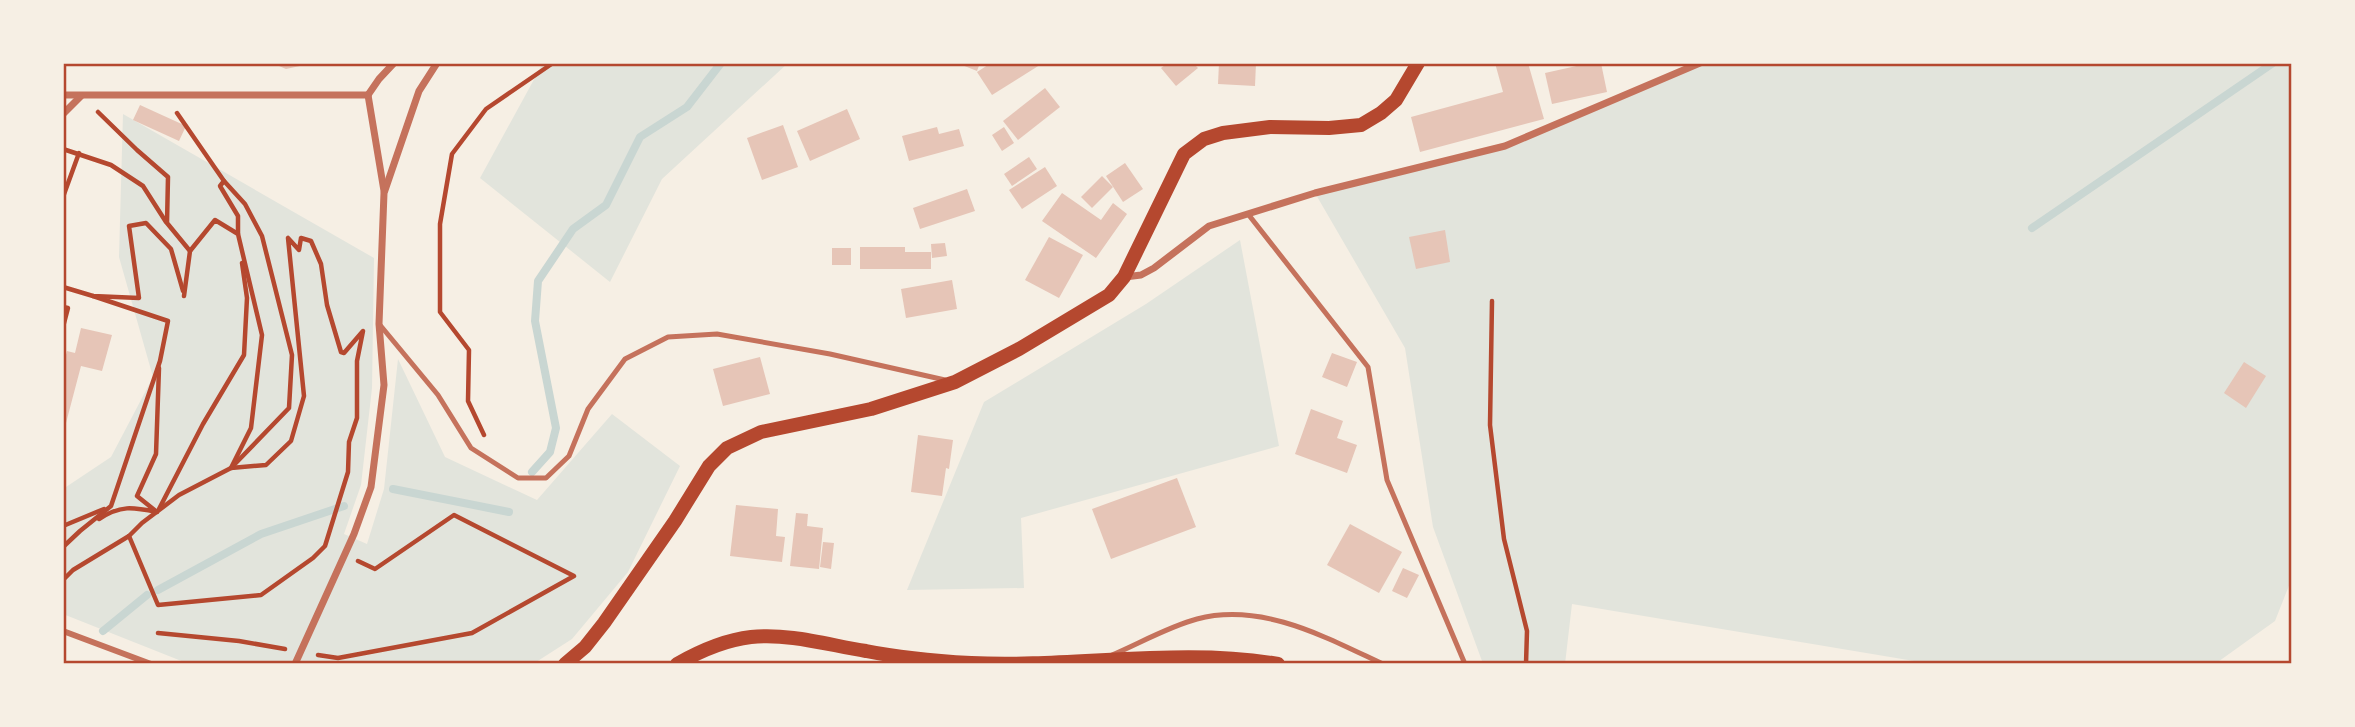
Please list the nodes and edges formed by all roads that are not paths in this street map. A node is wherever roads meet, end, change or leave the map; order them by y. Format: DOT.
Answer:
graph roads {
  1 [pos="394,63"];
  2 [pos="437,63"];
  3 [pos="1419,63"];
  4 [pos="1700,63"];
  5 [pos="63,95"];
  6 [pos="368,95"];
  7 [pos="80,96"];
  8 [pos="63,114"];
  9 [pos="384,193"];
  10 [pos="1248,214"];
  11 [pos="1124,277"];
  12 [pos="379,324"];
  13 [pos="955,382"];
  14 [pos="63,631"];
  15 [pos="1097,661"];
  16 [pos="151,664"];
  17 [pos="295,664"];
  18 [pos="565,664"];
  19 [pos="677,664"];
  20 [pos="1278,664"];
  21 [pos="1382,664"];
  22 [pos="1465,664"];
  1 -- 6 [label="street"];
  2 -- 9 [label="street"];
  3 -- 11 [label="main road"];
  4 -- 10 [label="street"];
  5 -- 7 [label="street"];
  6 -- 7 [label="street"];
  6 -- 9 [label="street"];
  7 -- 8 [label="street"];
  9 -- 12 [label="street"];
  10 -- 11 [label="street"];
  10 -- 22 [label="lane"];
  11 -- 13 [label="main road"];
  12 -- 13 [label="lane"];
  12 -- 17 [label="street"];
  13 -- 18 [label="main road"];
  14 -- 16 [label="street"];
  15 -- 19 [label="main road"];
  15 -- 20 [label="main road"];
  15 -- 21 [label="lane"];
}
